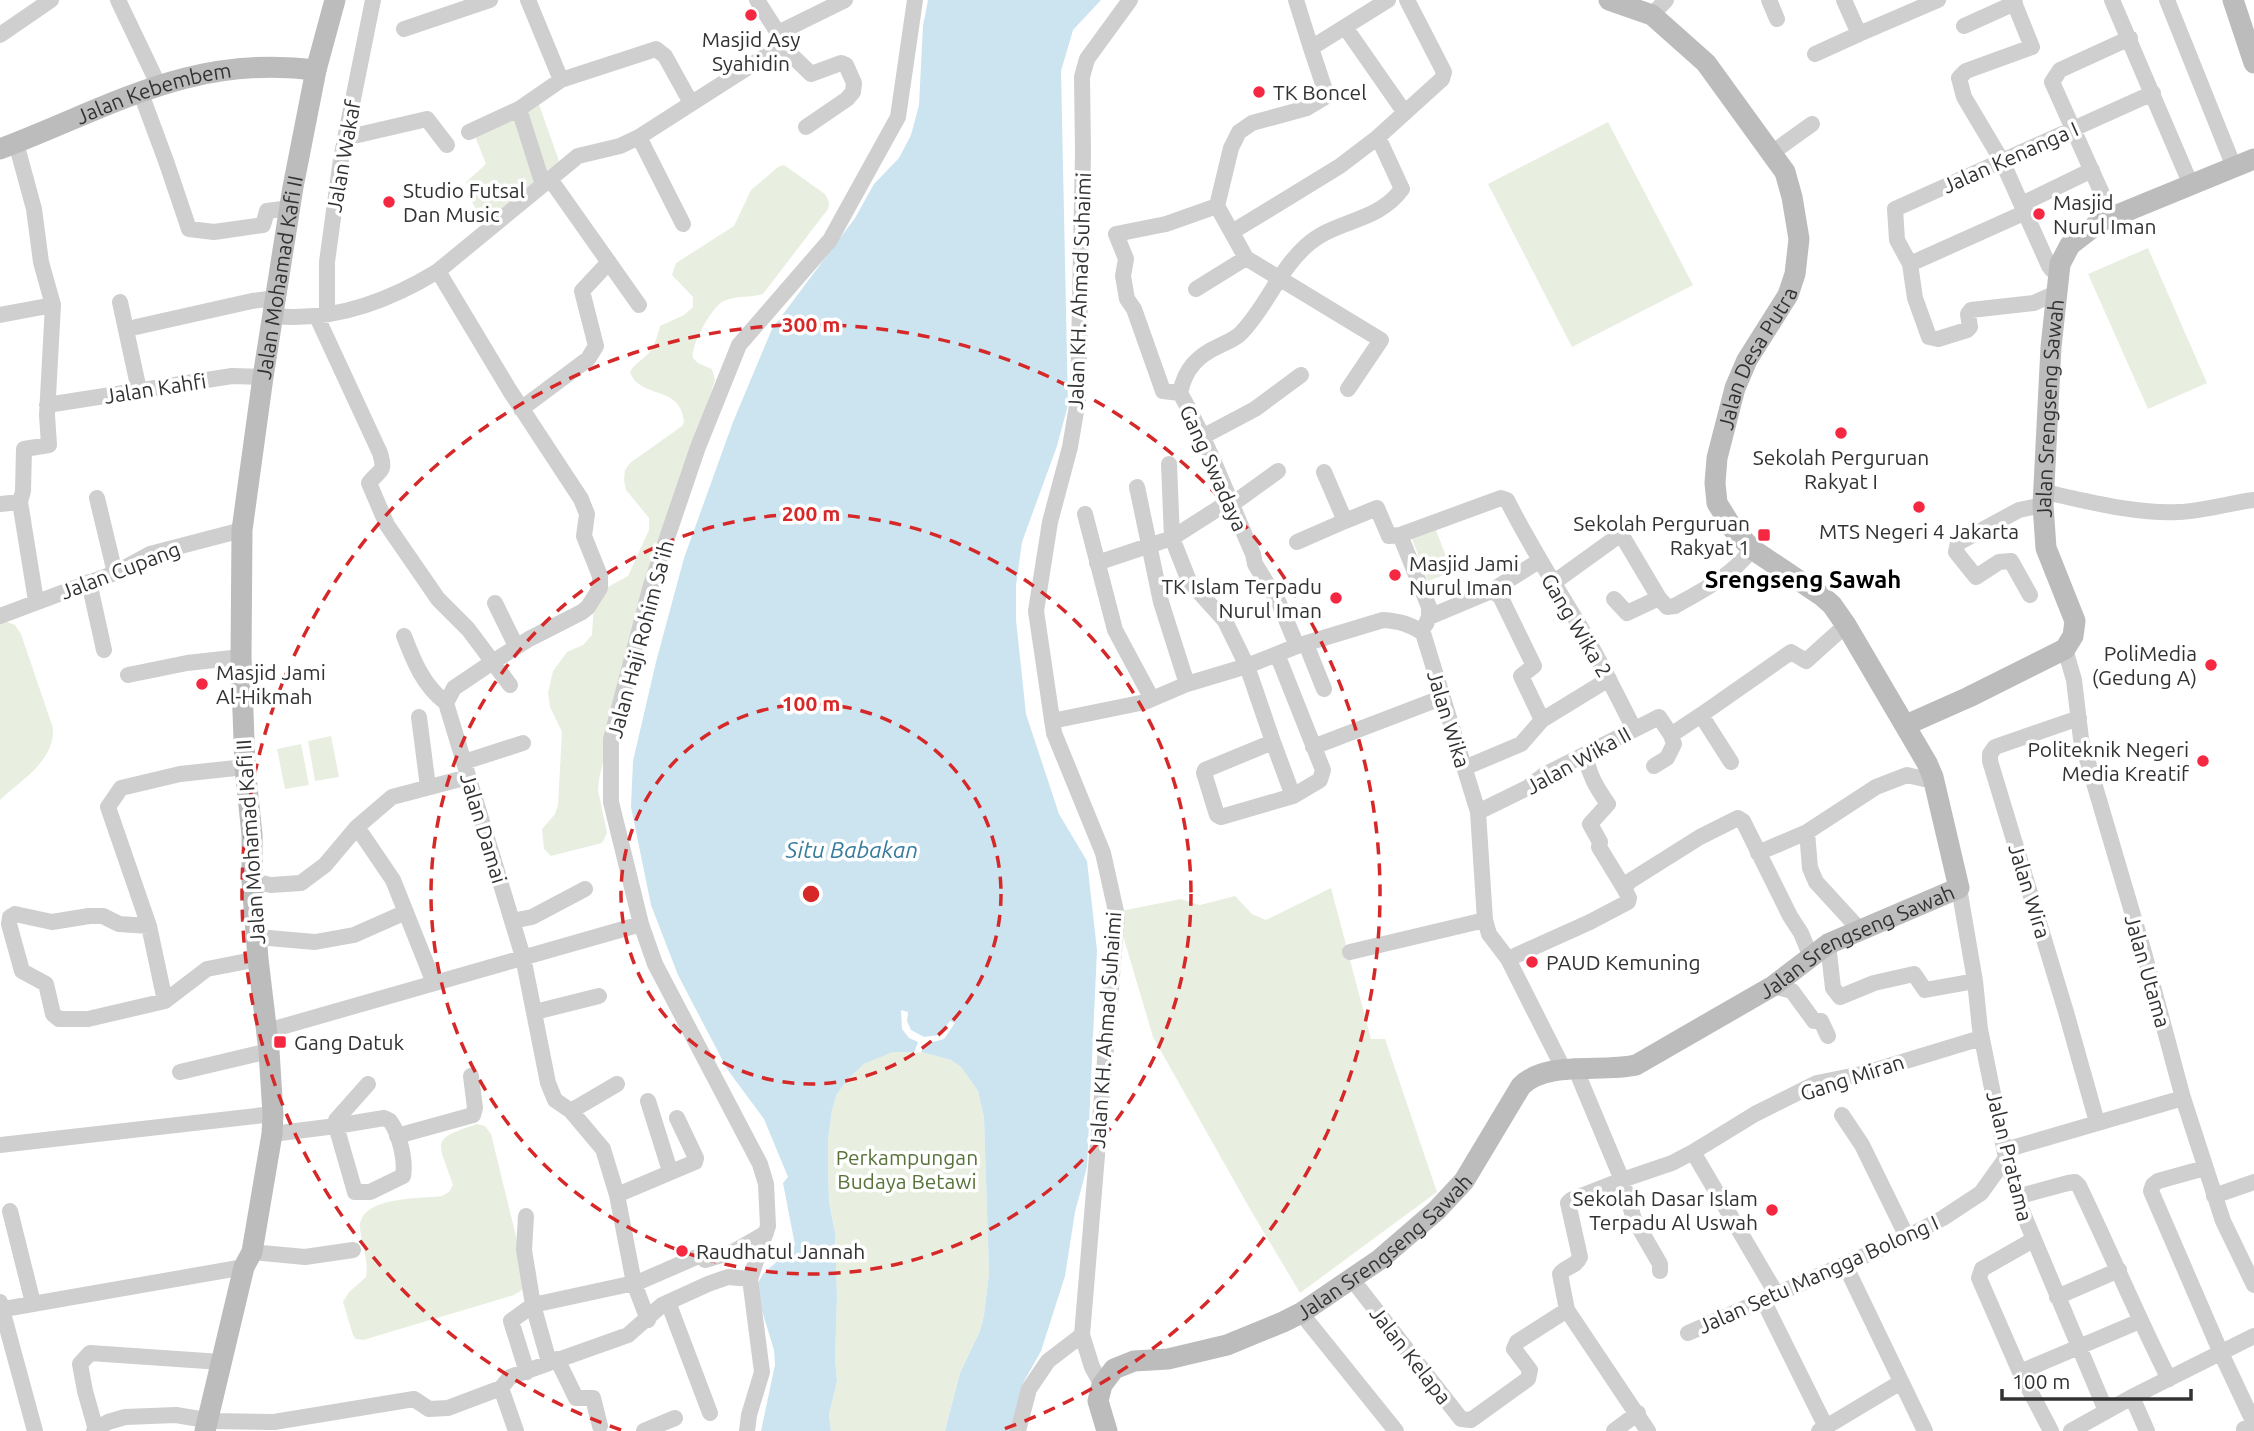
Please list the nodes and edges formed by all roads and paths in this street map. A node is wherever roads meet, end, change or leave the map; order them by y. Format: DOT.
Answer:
graph roads {
  1 [pos="51,0"];
  2 [pos="118,0"];
  3 [pos="335,0"];
  4 [pos="373,0"];
  5 [pos="490,0"];
  6 [pos="528,0"];
  7 [pos="757,0"];
  8 [pos="845,0"];
  9 [pos="915,0"];
  10 [pos="1130,0"];
  11 [pos="1296,0"];
  12 [pos="1388,0"];
  13 [pos="1407,0"];
  14 [pos="1609,0"];
  15 [pos="1769,0"];
  16 [pos="1844,0"];
  17 [pos="1938,0"];
  18 [pos="2112,0"];
  19 [pos="2167,0"];
  20 [pos="2233,0"];
  21 [pos="2014,1"];
  22 [pos="467,3"];
  23 [pos="1659,8"];
  24 [pos="1777,19"];
  25 [pos="1964,26"];
  26 [pos="1345,27"];
  27 [pos="404,29"];
  28 [pos="1859,34"];
  29 [pos="0,35"];
  30 [pos="778,37"];
  31 [pos="2130,38"];
  32 [pos="1311,48"];
  33 [pos="1815,54"];
  34 [pos="2254,63"];
  35 [pos="316,70"];
  36 [pos="561,80"];
  37 [pos="149,88"];
  38 [pos="2153,93"];
  39 [pos="691,103"];
  40 [pos="519,108"];
  41 [pos="1405,113"];
  42 [pos="1812,124"];
  43 [pos="806,127"];
  44 [pos="2074,128"];
  45 [pos="469,132"];
  46 [pos="639,137"];
  47 [pos="1378,137"];
  48 [pos="345,138"];
  49 [pos="447,145"];
  50 [pos="8,146"];
  51 [pos="1773,152"];
  52 [pos="2002,161"];
  53 [pos="2244,163"];
  54 [pos="2092,170"];
  55 [pos="547,182"];
  56 [pos="2191,185"];
  57 [pos="1217,206"];
  58 [pos="290,208"];
  59 [pos="2024,208"];
  60 [pos="2112,216"];
  61 [pos="683,224"];
  62 [pos="1231,232"];
  63 [pos="1246,258"];
  64 [pos="609,262"];
  65 [pos="1910,264"];
  66 [pos="438,271"];
  67 [pos="2059,271"];
  68 [pos="1278,278"];
  69 [pos="1196,289"];
  70 [pos="2056,293"];
  71 [pos="120,302"];
  72 [pos="53,305"];
  73 [pos="639,305"];
  74 [pos="280,311"];
  75 [pos="0,314"];
  76 [pos="319,316"];
  77 [pos="136,327"];
  78 [pos="1301,375"];
  79 [pos="263,377"];
  80 [pos="1348,389"];
  81 [pos="139,390"];
  82 [pos="1180,393"];
  83 [pos="47,405"];
  84 [pos="522,409"];
  85 [pos="1204,436"];
  86 [pos="1169,464"];
  87 [pos="1278,471"];
  88 [pos="1324,472"];
  89 [pos="1137,487"];
  90 [pos="97,498"];
  91 [pos="2044,499"];
  92 [pos="2254,500"];
  93 [pos="20,502"];
  94 [pos="1230,503"];
  95 [pos="0,504"];
  96 [pos="1085,514"];
  97 [pos="1345,521"];
  98 [pos="242,530"];
  99 [pos="1400,535"];
  100 [pos="1172,538"];
  101 [pos="1297,542"];
  102 [pos="1150,545"];
  103 [pos="1752,550"];
  104 [pos="1539,561"];
  105 [pos="1097,563"];
  106 [pos="115,573"];
  107 [pos="89,582"];
  108 [pos="1553,583"];
  109 [pos="1491,591"];
  110 [pos="2030,595"];
  111 [pos="1659,598"];
  112 [pos="1614,599"];
  113 [pos="36,601"];
  114 [pos="495,603"];
  115 [pos="0,616"];
  116 [pos="1429,617"];
  117 [pos="1846,625"];
  118 [pos="1423,633"];
  119 [pos="404,636"];
  120 [pos="1301,645"];
  121 [pos="516,646"];
  122 [pos="2065,649"];
  123 [pos="104,650"];
  124 [pos="1277,654"];
  125 [pos="241,657"];
  126 [pos="494,661"];
  127 [pos="1247,666"];
  128 [pos="128,676"];
  129 [pos="1609,679"];
  130 [pos="1187,684"];
  131 [pos="510,685"];
  132 [pos="1324,689"];
  133 [pos="1441,698"];
  134 [pos="1152,699"];
  135 [pos="446,703"];
  136 [pos="1701,715"];
  137 [pos="419,717"];
  138 [pos="2079,718"];
  139 [pos="1052,720"];
  140 [pos="1542,720"];
  141 [pos="1906,725"];
  142 [pos="1634,729"];
  143 [pos="1671,735"];
  144 [pos="1273,742"];
  145 [pos="523,743"];
  146 [pos="1313,747"];
  147 [pos="1585,754"];
  148 [pos="1731,762"];
  149 [pos="1654,766"];
  150 [pos="244,767"];
  151 [pos="1464,768"];
  152 [pos="466,769"];
  153 [pos="1933,777"];
  154 [pos="428,787"];
  155 [pos="1293,796"];
  156 [pos="1608,805"];
  157 [pos="1478,812"];
  158 [pos="1618,819"];
  159 [pos="356,827"];
  160 [pos="1807,832"];
  161 [pos="1758,853"];
  162 [pos="261,883"];
  163 [pos="1624,888"];
  164 [pos="1959,888"];
  165 [pos="585,889"];
  166 [pos="407,912"];
  167 [pos="512,921"];
  168 [pos="1479,922"];
  169 [pos="641,924"];
  170 [pos="149,926"];
  171 [pos="1860,930"];
  172 [pos="264,943"];
  173 [pos="1828,944"];
  174 [pos="1350,952"];
  175 [pos="523,957"];
  176 [pos="1811,957"];
  177 [pos="1508,959"];
  178 [pos="1975,981"];
  179 [pos="434,983"];
  180 [pos="1773,986"];
  181 [pos="599,996"];
  182 [pos="165,1001"];
  183 [pos="534,1012"];
  184 [pos="274,1035"];
  185 [pos="1828,1035"];
  186 [pos="1981,1038"];
  187 [pos="1570,1070"];
  188 [pos="180,1072"];
  189 [pos="471,1076"];
  190 [pos="368,1084"];
  191 [pos="617,1084"];
  192 [pos="2183,1098"];
  193 [pos="648,1101"];
  194 [pos="570,1111"];
  195 [pos="1842,1115"];
  196 [pos="677,1118"];
  197 [pos="2097,1122"];
  198 [pos="336,1126"];
  199 [pos="280,1128"];
  200 [pos="397,1136"];
  201 [pos="0,1145"];
  202 [pos="1693,1152"];
  203 [pos="2006,1154"];
  204 [pos="2205,1168"];
  205 [pos="670,1171"];
  206 [pos="1622,1180"];
  207 [pos="2254,1182"];
  208 [pos="617,1195"];
  209 [pos="2020,1196"];
  210 [pos="2214,1196"];
  211 [pos="10,1211"];
  212 [pos="526,1216"];
  213 [pos="766,1233"];
  214 [pos="1907,1237"];
  215 [pos="2033,1240"];
  216 [pos="353,1250"];
  217 [pos="2248,1256"];
  218 [pos="248,1259"];
  219 [pos="1845,1265"];
  220 [pos="2119,1270"];
  221 [pos="1660,1271"];
  222 [pos="750,1279"];
  223 [pos="1354,1282"];
  224 [pos="634,1283"];
  225 [pos="2254,1285"];
  226 [pos="2057,1297"];
  227 [pos="1770,1298"];
  228 [pos="668,1302"];
  229 [pos="33,1303"];
  230 [pos="2,1305"];
  231 [pos="533,1305"];
  232 [pos="1567,1310"];
  233 [pos="1304,1319"];
  234 [pos="648,1320"];
  235 [pos="2140,1321"];
  236 [pos="1688,1333"];
  237 [pos="1082,1335"];
  238 [pos="2254,1336"];
  239 [pos="2079,1349"];
  240 [pos="2221,1353"];
  241 [pos="553,1361"];
  242 [pos="221,1362"];
  243 [pos="527,1372"];
  244 [pos="2020,1372"];
  245 [pos="2169,1379"];
  246 [pos="1901,1382"];
  247 [pos="1102,1385"];
  248 [pos="501,1388"];
  249 [pos="2132,1397"];
  250 [pos="2106,1411"];
  251 [pos="710,1413"];
  252 [pos="1638,1413"];
  253 [pos="675,1418"];
  254 [pos="212,1424"];
  255 [pos="600,1426"];
  256 [pos="1824,1429"];
  257 [pos="95,1430"];
  258 [pos="2243,1430"];
  259 [pos="35,1431"];
  260 [pos="516,1431"];
  261 [pos="644,1431"];
  262 [pos="747,1431"];
  263 [pos="1018,1431"];
  264 [pos="1107,1431"];
  265 [pos="1396,1431"];
  266 [pos="1615,1431"];
  267 [pos="1648,1431"];
  268 [pos="1925,1431"];
  269 [pos="2051,1431"];
  270 [pos="2071,1431"];
  271 [pos="2147,1431"];
  1 -- 29 [label="street"];
  2 -- 37 [label="street"];
  3 -- 35 [label="street, Jalan Mohamad Kafi II"];
  4 -- 48 [label="street, Jalan Wakaf"];
  5 -- 22 [label="street"];
  6 -- 36 [label="street"];
  7 -- 30 [label="street"];
  8 -- 30 [label="street"];
  9 -- 169 [label="street, Jalan Haji Rohim Sa'ih"];
  10 -- 139 [label="street, Jalan KH. Ahmad Suhaimi"];
  11 -- 32 [label="street"];
  12 -- 26 [label="street"];
  13 -- 41 [label="street"];
  14 -- 23 [label="street, Jalan Desa Putra"];
  15 -- 24 [label="street"];
  16 -- 28 [label="street"];
  17 -- 28 [label="street"];
  18 -- 31 [label="street"];
  19 -- 53 [label="street"];
  20 -- 34 [label="street"];
  21 -- 25 [label="street"];
  21 -- 52 [label="street"];
  22 -- 27 [label="street"];
  23 -- 51 [label="street, Jalan Desa Putra"];
  26 -- 32 [label="street"];
  26 -- 41 [label="street"];
  28 -- 33 [label="street"];
  30 -- 39 [label="street"];
  30 -- 43 [label="street"];
  31 -- 38 [label="street"];
  31 -- 44 [label="street"];
  32 -- 57 [label="street"];
  35 -- 37 [label="street, Jalan Kebembem"];
  35 -- 58 [label="street, Jalan Mohamad Kafi II"];
  36 -- 39 [label="street"];
  36 -- 40 [label="street"];
  37 -- 50 [label="street, Jalan Kebembem"];
  37 -- 58 [label="street"];
  38 -- 44 [label="street, Jalan Kenanga I"];
  38 -- 56 [label="street"];
  39 -- 46 [label="street"];
  40 -- 45 [label="street"];
  40 -- 55 [label="street"];
  41 -- 47 [label="street"];
  42 -- 51 [label="street"];
  44 -- 52 [label="street, Jalan Kenanga I"];
  44 -- 54 [label="street"];
  46 -- 55 [label="street"];
  46 -- 61 [label="street"];
  47 -- 62 [label="street"];
  47 -- 68 [label="street, Gang Swadaya"];
  48 -- 49 [label="street"];
  48 -- 76 [label="street, Jalan Wakaf"];
  50 -- 72 [label="street"];
  51 -- 103 [label="street, Jalan Desa Putra"];
  52 -- 59 [label="street"];
  52 -- 65 [label="street, Jalan Kenanga I"];
  53 -- 56 [label="street, Jalan Srengseng Sawah"];
  54 -- 59 [label="street"];
  54 -- 60 [label="street"];
  55 -- 64 [label="street"];
  55 -- 66 [label="street"];
  56 -- 60 [label="street, Jalan Srengseng Sawah"];
  57 -- 62 [label="street"];
  57 -- 82 [label="street"];
  58 -- 74 [label="street, Jalan Mohamad Kafi II"];
  59 -- 65 [label="street"];
  59 -- 67 [label="street"];
  60 -- 67 [label="street, Jalan Srengseng Sawah"];
  62 -- 63 [label="street"];
  63 -- 68 [label="street"];
  63 -- 69 [label="street"];
  64 -- 73 [label="street"];
  64 -- 84 [label="street"];
  65 -- 70 [label="street"];
  66 -- 76 [label="street"];
  66 -- 84 [label="street"];
  67 -- 70 [label="street, Jalan Srengseng Sawah"];
  68 -- 80 [label="street"];
  68 -- 82 [label="street, Gang Swadaya"];
  70 -- 91 [label="street, Jalan Srengseng Sawah"];
  71 -- 81 [label="street"];
  72 -- 75 [label="street"];
  72 -- 83 [label="street"];
  74 -- 76 [label="street"];
  74 -- 77 [label="street"];
  74 -- 79 [label="street, Jalan Mohamad Kafi II"];
  76 -- 126 [label="street"];
  78 -- 85 [label="street"];
  79 -- 81 [label="street, Jalan Kahfi"];
  79 -- 98 [label="street, Jalan Mohamad Kafi II"];
  81 -- 83 [label="street, Jalan Kahfi"];
  82 -- 85 [label="street, Gang Swadaya"];
  83 -- 93 [label="street"];
  84 -- 121 [label="street"];
  85 -- 94 [label="street, Gang Swadaya"];
  86 -- 100 [label="street, Gang Swadaya"];
  87 -- 94 [label="street"];
  88 -- 97 [label="street"];
  89 -- 102 [label="street"];
  90 -- 106 [label="street"];
  91 -- 92 [label="street"];
  91 -- 110 [label="street"];
  91 -- 122 [label="street, Jalan Srengseng Sawah"];
  93 -- 95 [label="street"];
  93 -- 113 [label="street"];
  94 -- 100 [label="street"];
  94 -- 120 [label="street, Gang Swadaya"];
  96 -- 105 [label="street"];
  97 -- 99 [label="street"];
  97 -- 101 [label="street"];
  98 -- 106 [label="street, Jalan Cupang"];
  98 -- 125 [label="street, Jalan Mohamad Kafi II"];
  99 -- 104 [label="street, Gang Wika 2"];
  99 -- 116 [label="street"];
  100 -- 102 [label="street"];
  100 -- 127 [label="street, Gang Swadaya"];
  102 -- 105 [label="street"];
  102 -- 130 [label="street"];
  103 -- 111 [label="street"];
  103 -- 117 [label="street, Jalan Desa Putra"];
  104 -- 108 [label="street, Gang Wika 2"];
  104 -- 109 [label="street"];
  105 -- 134 [label="street"];
  106 -- 107 [label="street, Jalan Cupang"];
  107 -- 113 [label="street, Jalan Cupang"];
  107 -- 123 [label="street"];
  108 -- 111 [label="street"];
  108 -- 129 [label="street, Gang Wika 2"];
  109 -- 116 [label="street"];
  109 -- 140 [label="street"];
  111 -- 112 [label="street"];
  113 -- 115 [label="street, Jalan Cupang"];
  114 -- 121 [label="street"];
  116 -- 118 [label="street"];
  117 -- 136 [label="street"];
  117 -- 141 [label="street, Jalan Desa Putra"];
  118 -- 120 [label="street"];
  118 -- 133 [label="street, Jalan Wika"];
  119 -- 135 [label="street"];
  120 -- 124 [label="street"];
  120 -- 132 [label="street, Gang Swadaya"];
  121 -- 126 [label="street"];
  122 -- 138 [label="street, Jalan Utama"];
  122 -- 141 [label="street"];
  124 -- 127 [label="street"];
  124 -- 146 [label="street"];
  125 -- 128 [label="street"];
  125 -- 150 [label="street, Jalan Mohamad Kafi II"];
  126 -- 131 [label="street"];
  126 -- 135 [label="street"];
  127 -- 130 [label="street"];
  127 -- 144 [label="street, Gang Swadaya"];
  129 -- 140 [label="street"];
  129 -- 142 [label="street, Gang Wika 2"];
  130 -- 134 [label="street"];
  133 -- 146 [label="street"];
  133 -- 151 [label="street, Jalan Wika"];
  134 -- 139 [label="street"];
  135 -- 152 [label="street, Jalan Damai"];
  136 -- 143 [label="street"];
  136 -- 148 [label="street"];
  137 -- 154 [label="street"];
  138 -- 192 [label="street, Jalan Utama"];
  138 -- 197 [label="street, Jalan Wira"];
  139 -- 237 [label="street, Jalan KH. Ahmad Suhaimi"];
  140 -- 151 [label="street"];
  141 -- 153 [label="street, Jalan Srengseng Sawah"];
  142 -- 143 [label="street, Jalan Wika II"];
  142 -- 147 [label="street, Jalan Wika II"];
  143 -- 149 [label="street"];
  144 -- 155 [label="street, Gang Swadaya"];
  144 -- 155 [label="street"];
  145 -- 152 [label="street"];
  146 -- 155 [label="street"];
  147 -- 156 [label="street"];
  147 -- 157 [label="street, Jalan Wika II"];
  150 -- 162 [label="street, Jalan Mohamad Kafi II"];
  150 -- 170 [label="street"];
  151 -- 157 [label="street, Jalan Wika"];
  152 -- 154 [label="street"];
  152 -- 167 [label="street, Jalan Damai"];
  153 -- 160 [label="street"];
  153 -- 164 [label="street, Jalan Srengseng Sawah"];
  154 -- 159 [label="street"];
  156 -- 158 [label="street"];
  156 -- 163 [label="street"];
  157 -- 168 [label="street, Jalan Wika"];
  159 -- 162 [label="street"];
  159 -- 166 [label="street"];
  160 -- 161 [label="street"];
  160 -- 171 [label="street"];
  161 -- 163 [label="street"];
  161 -- 176 [label="street"];
  162 -- 172 [label="street, Jalan Mohamad Kafi II"];
  163 -- 177 [label="street"];
  164 -- 171 [label="street, Jalan Srengseng Sawah"];
  164 -- 178 [label="street, Jalan Pratama"];
  165 -- 167 [label="street"];
  166 -- 172 [label="street"];
  166 -- 179 [label="street"];
  167 -- 175 [label="street, Jalan Damai"];
  168 -- 174 [label="street"];
  168 -- 177 [label="street, Jalan Wika"];
  169 -- 175 [label="street"];
  169 -- 213 [label="street, Jalan Haji Rohim Sa'ih"];
  170 -- 182 [label="street"];
  170 -- 182 [label="street"];
  171 -- 173 [label="street, Jalan Srengseng Sawah"];
  172 -- 182 [label="street"];
  172 -- 184 [label="street, Jalan Mohamad Kafi II"];
  173 -- 176 [label="street, Jalan Srengseng Sawah"];
  173 -- 178 [label="street"];
  175 -- 179 [label="street"];
  175 -- 183 [label="street, Jalan Damai"];
  176 -- 180 [label="street, Jalan Srengseng Sawah"];
  177 -- 187 [label="street, Jalan Wika"];
  178 -- 186 [label="street, Jalan Pratama"];
  179 -- 184 [label="street"];
  180 -- 185 [label="street"];
  180 -- 187 [label="street, Jalan Srengseng Sawah"];
  181 -- 183 [label="street"];
  183 -- 194 [label="street, Jalan Damai"];
  184 -- 188 [label="street"];
  184 -- 199 [label="street, Jalan Mohamad Kafi II"];
  186 -- 202 [label="street, Gang Miran"];
  186 -- 203 [label="street, Jalan Pratama"];
  187 -- 206 [label="street, Jalan Wika"];
  187 -- 223 [label="street, Jalan Srengseng Sawah"];
  189 -- 200 [label="street"];
  190 -- 198 [label="street"];
  191 -- 194 [label="street"];
  192 -- 197 [label="street"];
  192 -- 204 [label="street, Jalan Utama"];
  193 -- 205 [label="street"];
  194 -- 208 [label="street, Jalan Damai"];
  195 -- 214 [label="street"];
  196 -- 205 [label="street"];
  197 -- 203 [label="street"];
  198 -- 199 [label="street"];
  198 -- 200 [label="street"];
  198 -- 200 [label="street"];
  199 -- 201 [label="street"];
  199 -- 218 [label="street, Jalan Mohamad Kafi II"];
  202 -- 206 [label="street, Gang Miran"];
  202 -- 227 [label="street"];
  203 -- 209 [label="street, Jalan Pratama"];
  203 -- 214 [label="street, Jalan Setu Mangga Bolong I"];
  204 -- 210 [label="street, Jalan Utama"];
  204 -- 240 [label="street"];
  205 -- 208 [label="street"];
  206 -- 221 [label="street"];
  206 -- 232 [label="street, Gang Miran"];
  207 -- 210 [label="street"];
  208 -- 224 [label="street, Jalan Damai"];
  209 -- 215 [label="street, Jalan Pratama"];
  209 -- 220 [label="street"];
  210 -- 217 [label="street, Jalan Utama"];
  211 -- 229 [label="street"];
  212 -- 231 [label="street"];
  213 -- 222 [label="street, Jalan Haji Rohim Sa'ih"];
  213 -- 224 [label="street"];
  214 -- 219 [label="street, Jalan Setu Mangga Bolong I"];
  215 -- 226 [label="street, Jalan Pratama"];
  215 -- 244 [label="street"];
  216 -- 218 [label="street"];
  217 -- 225 [label="street, Jalan Utama"];
  218 -- 229 [label="street"];
  218 -- 242 [label="street, Jalan Mohamad Kafi II"];
  219 -- 227 [label="street, Jalan Setu Mangga Bolong I"];
  219 -- 246 [label="street"];
  220 -- 226 [label="street"];
  220 -- 235 [label="street"];
  222 -- 228 [label="street"];
  222 -- 262 [label="street, Jalan Haji Rohim Sa'ih"];
  223 -- 232 [label="street, Jalan Kelapa"];
  223 -- 233 [label="street, Jalan Srengseng Sawah"];
  224 -- 231 [label="street"];
  224 -- 234 [label="street, Jalan Damai"];
  226 -- 239 [label="street, Jalan Pratama"];
  227 -- 236 [label="street, Jalan Setu Mangga Bolong I"];
  227 -- 256 [label="street"];
  228 -- 234 [label="street"];
  228 -- 251 [label="street"];
  229 -- 230 [label="street"];
  230 -- 259 [label="street"];
  231 -- 241 [label="street"];
  231 -- 243 [label="street"];
  232 -- 252 [label="street"];
  233 -- 247 [label="street, Jalan Srengseng Sawah"];
  233 -- 265 [label="street"];
  234 -- 241 [label="street"];
  235 -- 239 [label="street"];
  235 -- 245 [label="street"];
  237 -- 247 [label="street"];
  237 -- 263 [label="street"];
  238 -- 240 [label="street"];
  239 -- 244 [label="street"];
  239 -- 250 [label="street, Jalan Pratama"];
  240 -- 245 [label="street"];
  240 -- 258 [label="street"];
  241 -- 243 [label="street"];
  241 -- 255 [label="street"];
  242 -- 254 [label="street, Jalan Mohamad Kafi II"];
  242 -- 257 [label="street"];
  243 -- 248 [label="street"];
  244 -- 269 [label="street"];
  245 -- 249 [label="street"];
  246 -- 256 [label="street"];
  246 -- 268 [label="street"];
  247 -- 264 [label="street"];
  248 -- 254 [label="street"];
  248 -- 260 [label="street"];
  249 -- 250 [label="street"];
  249 -- 271 [label="street"];
  250 -- 270 [label="street"];
  252 -- 266 [label="street"];
  252 -- 267 [label="street"];
  253 -- 261 [label="street"];
  254 -- 257 [label="street"];
}
